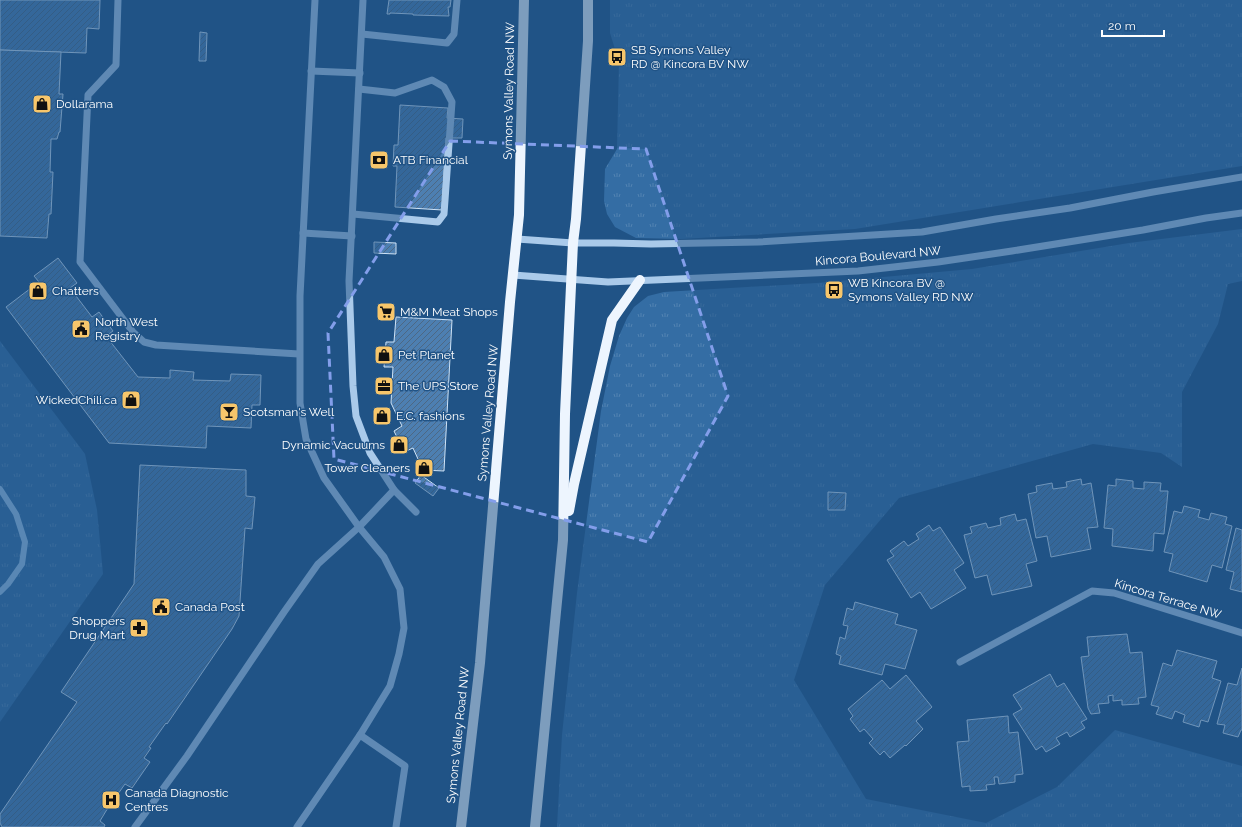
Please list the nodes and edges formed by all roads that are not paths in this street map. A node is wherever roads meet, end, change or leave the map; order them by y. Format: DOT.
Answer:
graph roads {
  1 [pos="118,0"];
  2 [pos="314,0"];
  3 [pos="364,0"];
  4 [pos="457,0"];
  5 [pos="524,0"];
  6 [pos="588,0"];
  7 [pos="362,34"];
  8 [pos="311,71"];
  9 [pos="360,73"];
  10 [pos="359,89"];
  11 [pos="1242,177"];
  12 [pos="1242,213"];
  13 [pos="353,214"];
  14 [pos="303,233"];
  15 [pos="352,236"];
  16 [pos="517,239"];
  17 [pos="574,243"];
  18 [pos="513,276"];
  19 [pos="572,280"];
  20 [pos="640,280"];
  21 [pos="299,354"];
  22 [pos="394,490"];
  23 [pos="416,512"];
  24 [pos="359,527"];
  25 [pos="563,540"];
  26 [pos="1242,633"];
  27 [pos="960,662"];
  28 [pos="360,735"];
  29 [pos="135,827"];
  30 [pos="297,827"];
  31 [pos="396,827"];
  32 [pos="461,827"];
  33 [pos="535,827"];
  1 -- 21 [label="street"];
  2 -- 8 [label="street"];
  3 -- 7 [label="street"];
  4 -- 7 [label="street"];
  5 -- 16 [label="main road, Symons Valley Road NW"];
  6 -- 17 [label="main road"];
  7 -- 9 [label="street"];
  8 -- 9 [label="street"];
  8 -- 14 [label="street"];
  9 -- 10 [label="street"];
  10 -- 13 [label="street"];
  10 -- 13 [label="street"];
  11 -- 17 [label="street, Kincora Boulevard NW"];
  12 -- 20 [label="street, Kincora Boulevard NW"];
  13 -- 15 [label="street"];
  14 -- 15 [label="street"];
  14 -- 21 [label="street"];
  15 -- 22 [label="street"];
  16 -- 17 [label="street, Kincora Boulevard NW"];
  16 -- 18 [label="main road, Symons Valley Road NW"];
  17 -- 19 [label="main road"];
  18 -- 19 [label="street, Kincora Boulevard NW"];
  18 -- 32 [label="main road, Symons Valley Road NW"];
  19 -- 20 [label="street, Kincora Boulevard NW"];
  19 -- 25 [label="main road"];
  20 -- 25 [label="main road"];
  21 -- 24 [label="street"];
  22 -- 23 [label="street"];
  22 -- 24 [label="street"];
  24 -- 28 [label="street"];
  24 -- 29 [label="street"];
  25 -- 33 [label="main road"];
  26 -- 27 [label="street, Kincora Terrace NW"];
  28 -- 30 [label="street"];
  28 -- 31 [label="street"];
}
